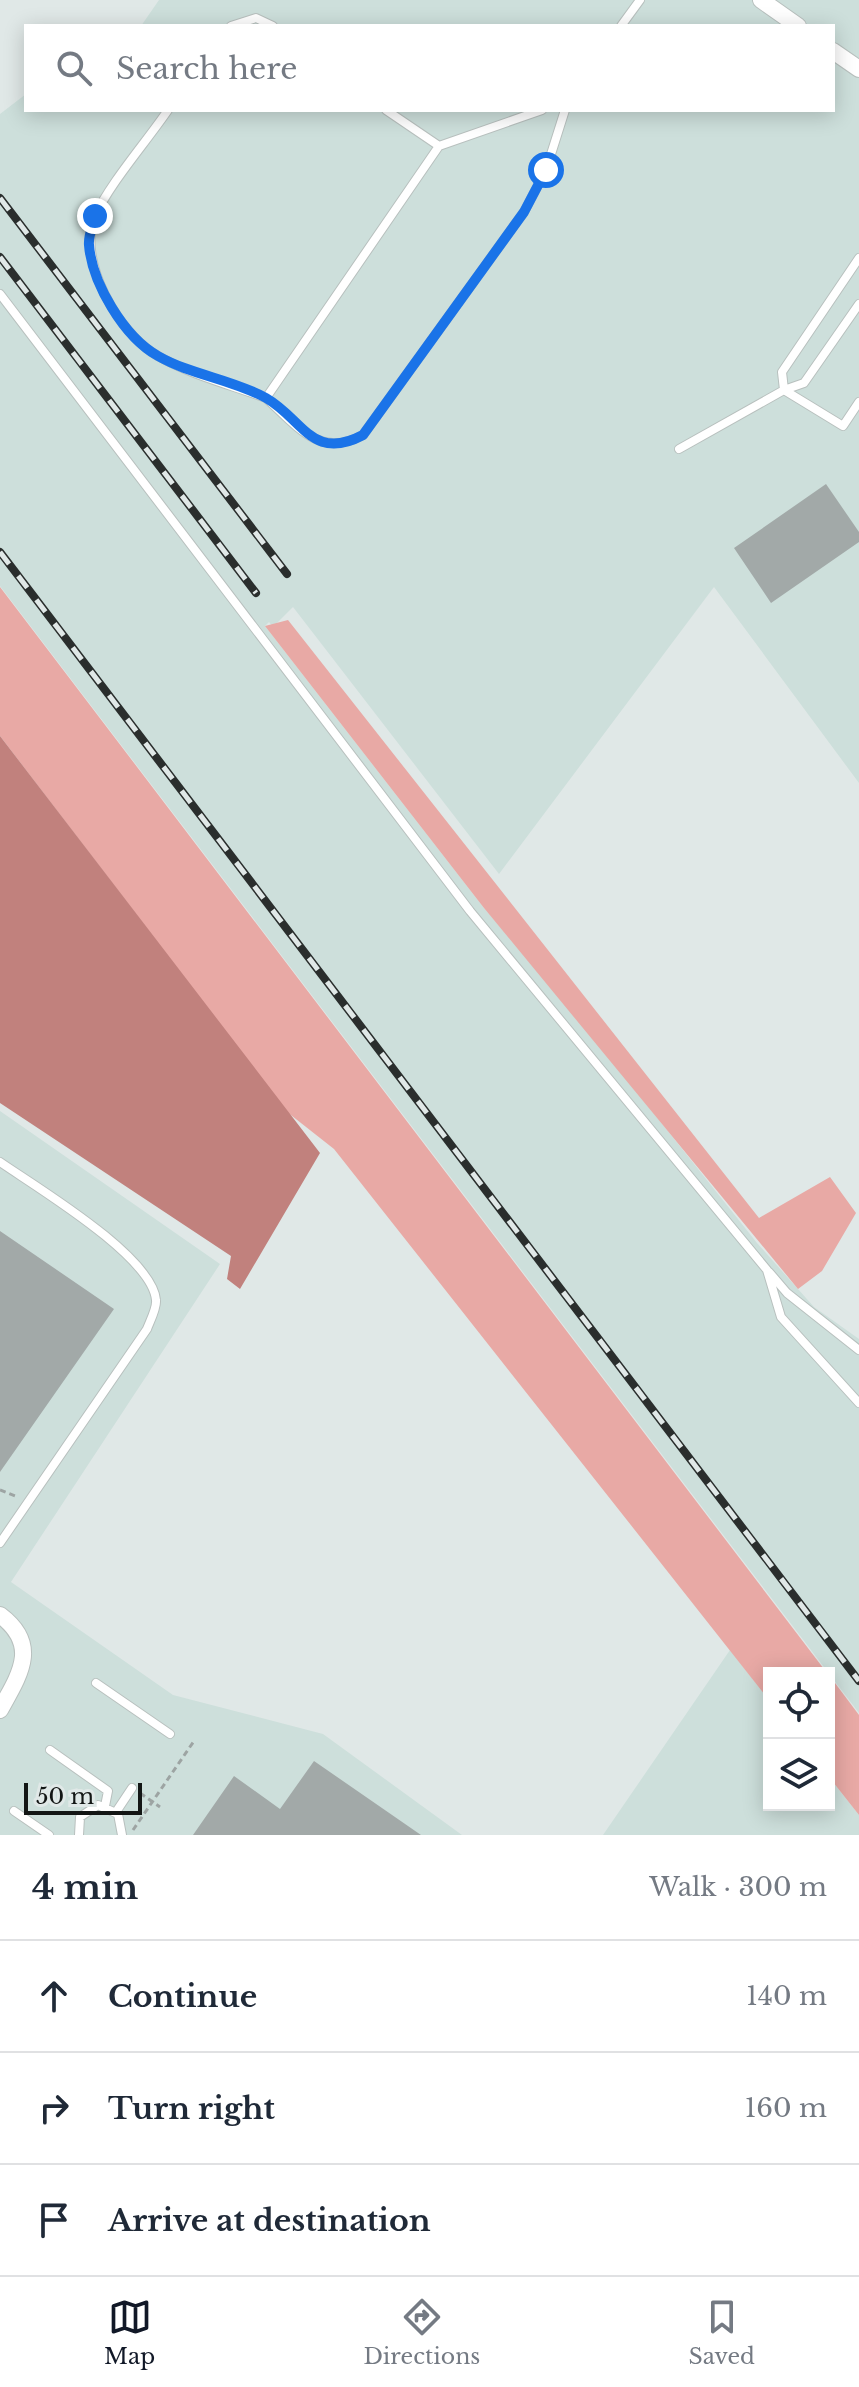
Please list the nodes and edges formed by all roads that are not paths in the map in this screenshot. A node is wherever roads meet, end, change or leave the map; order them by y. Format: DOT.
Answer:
graph roads {
  1 [pos="640,0"];
  2 [pos="761,0"];
  3 [pos="237,24"];
  4 [pos="269,24"];
  5 [pos="622,24"];
  6 [pos="795,24"];
  7 [pos="835,52"];
  8 [pos="859,69"];
  9 [pos="167,112"];
  10 [pos="389,112"];
  11 [pos="536,112"];
  12 [pos="564,112"];
  13 [pos="439,146"];
  14 [pos="859,258"];
  15 [pos="0,294"];
  16 [pos="859,304"];
  17 [pos="784,390"];
  18 [pos="266,398"];
  19 [pos="859,402"];
  20 [pos="679,449"];
  21 [pos="0,1162"];
  22 [pos="767,1270"];
  23 [pos="859,1350"];
  24 [pos="859,1403"];
  25 [pos="0,1520"];
  26 [pos="11,1527"];
  27 [pos="0,1543"];
  28 [pos="0,1615"];
  29 [pos="96,1683"];
  30 [pos="0,1710"];
  31 [pos="170,1734"];
  32 [pos="50,1750"];
  33 [pos="132,1788"];
  34 [pos="105,1806"];
  35 [pos="14,1811"];
  36 [pos="116,1812"];
  37 [pos="49,1835"];
  38 [pos="79,1835"];
  39 [pos="122,1835"];
  1 -- 5 [label="lane"];
  2 -- 6 [label="street"];
  3 -- 4 [label="lane"];
  7 -- 8 [label="street"];
  9 -- 18 [label="lane"];
  10 -- 13 [label="lane"];
  11 -- 13 [label="lane"];
  12 -- 18 [label="lane"];
  13 -- 18 [label="lane"];
  14 -- 17 [label="lane"];
  15 -- 22 [label="lane"];
  16 -- 17 [label="lane"];
  17 -- 19 [label="lane"];
  17 -- 20 [label="lane"];
  21 -- 26 [label="lane"];
  22 -- 23 [label="lane"];
  22 -- 24 [label="lane"];
  25 -- 26 [label="lane"];
  26 -- 27 [label="lane"];
  28 -- 30 [label="street"];
  29 -- 31 [label="lane"];
  32 -- 34 [label="lane"];
  33 -- 36 [label="lane"];
  34 -- 36 [label="lane"];
  34 -- 38 [label="lane"];
  35 -- 37 [label="lane"];
  36 -- 39 [label="lane"];
}
